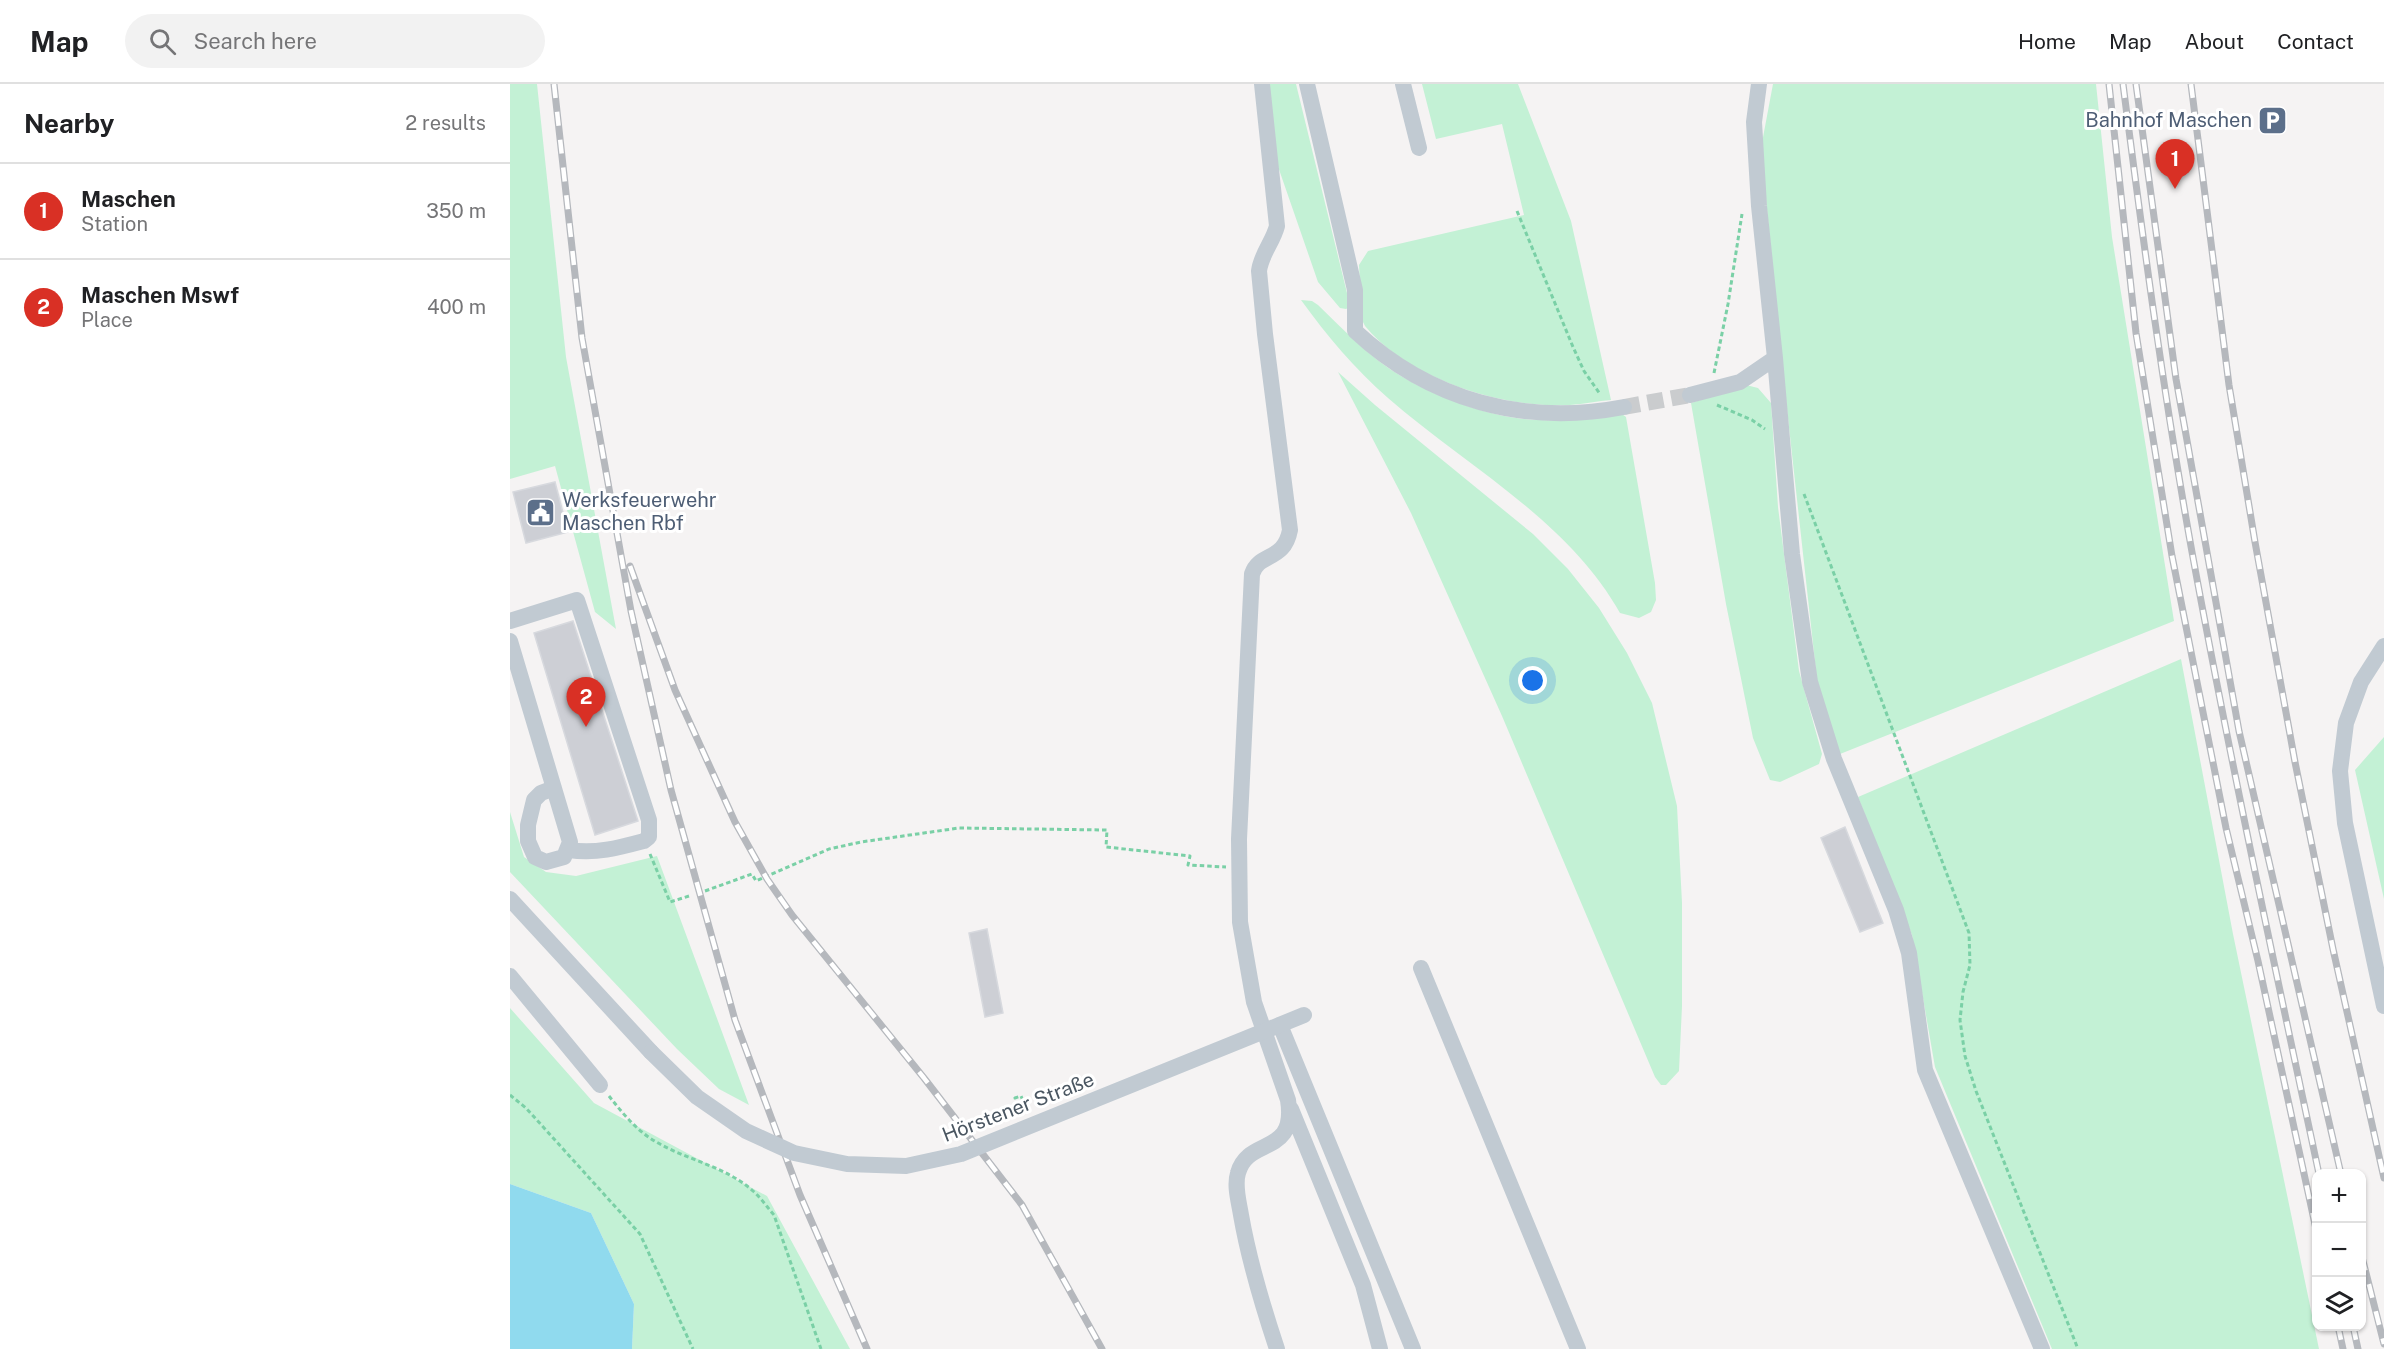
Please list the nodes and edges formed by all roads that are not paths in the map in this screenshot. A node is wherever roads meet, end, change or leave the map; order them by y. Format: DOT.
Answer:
graph roads {
  1 [pos="1262,84"];
  2 [pos="1307,84"];
  3 [pos="1403,84"];
  4 [pos="1759,84"];
  5 [pos="1419,148"];
  6 [pos="1775,358"];
  7 [pos="1693,394"];
  8 [pos="1618,408"];
  9 [pos="510,621"];
  10 [pos="510,641"];
  11 [pos="2384,646"];
  12 [pos="554,788"];
  13 [pos="569,850"];
  14 [pos="510,898"];
  15 [pos="1421,968"];
  16 [pos="510,976"];
  17 [pos="2384,1006"];
  18 [pos="1304,1015"];
  19 [pos="1280,1025"];
  20 [pos="600,1085"];
  21 [pos="1288,1100"];
  22 [pos="1277,1349"];
  23 [pos="1380,1349"];
  24 [pos="1413,1349"];
  25 [pos="1578,1349"];
  26 [pos="2042,1349"];
  1 -- 21 [label="street"];
  2 -- 8 [label="street"];
  3 -- 5 [label="street"];
  4 -- 6 [label="street"];
  6 -- 7 [label="street"];
  6 -- 26 [label="street"];
  9 -- 13 [label="street"];
  10 -- 12 [label="street"];
  11 -- 17 [label="street"];
  12 -- 13 [label="street"];
  12 -- 13 [label="street"];
  14 -- 19 [label="street, Hörstener Straße, bridge"];
  15 -- 25 [label="street"];
  16 -- 20 [label="street"];
  18 -- 19 [label="street, Hörstener Straße, bridge"];
  19 -- 24 [label="street"];
  21 -- 22 [label="street"];
  21 -- 23 [label="street"];
}
